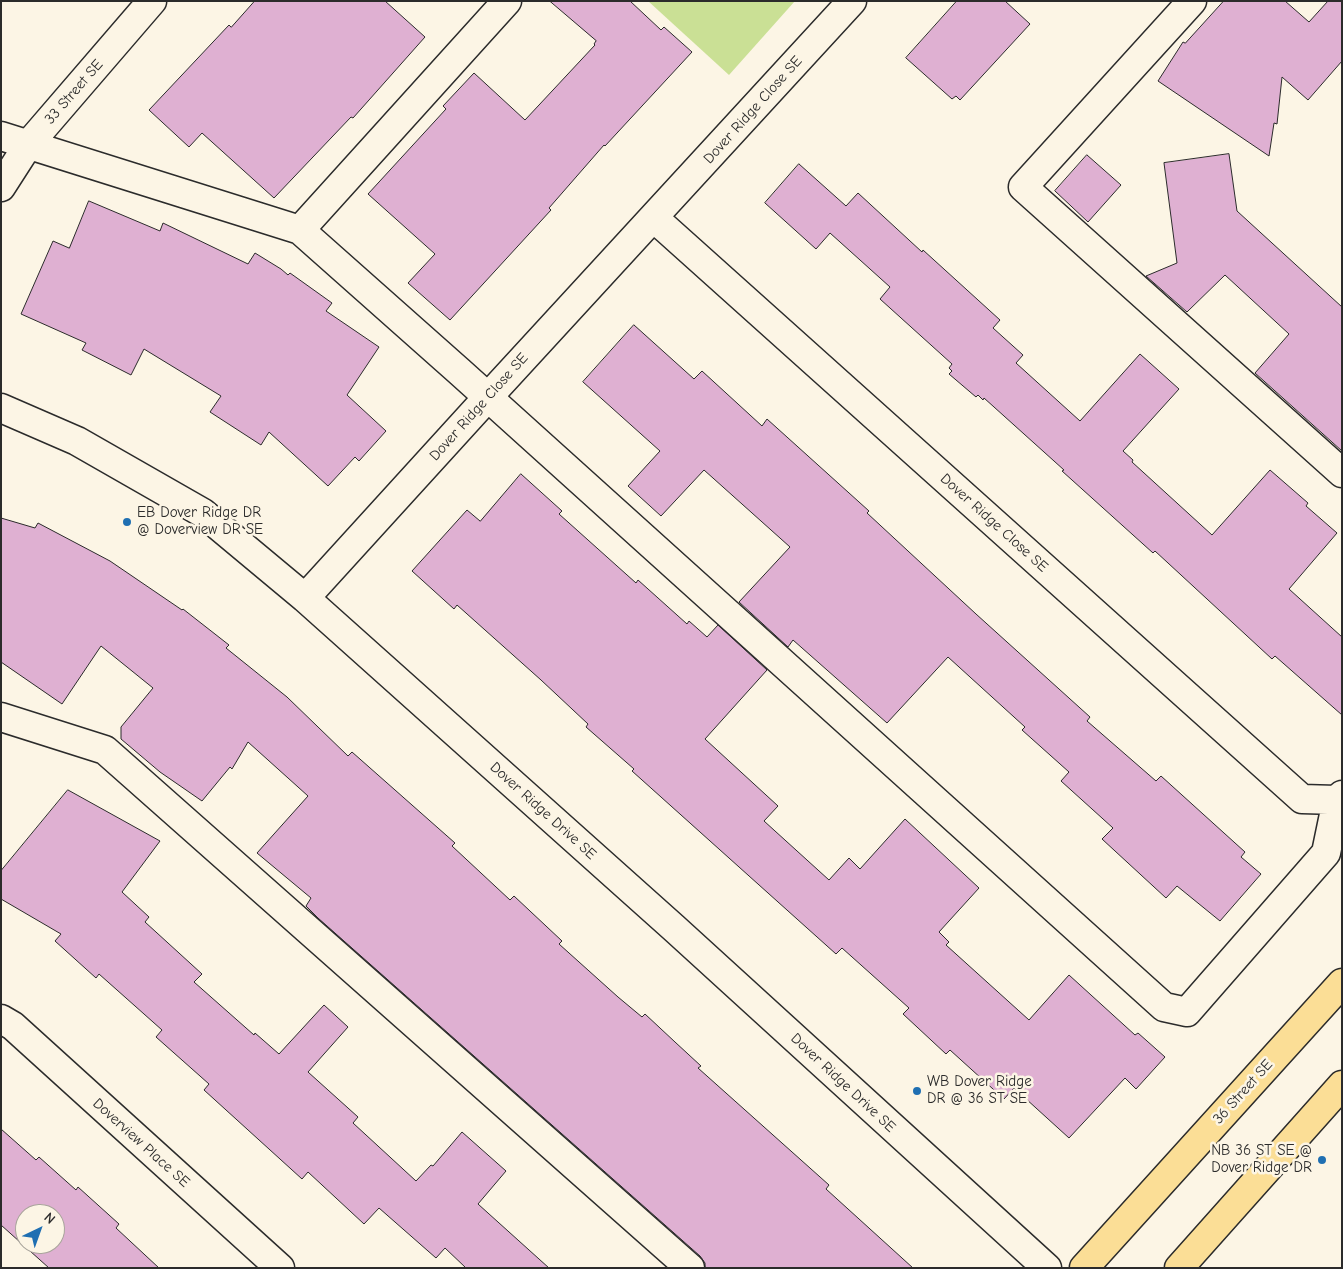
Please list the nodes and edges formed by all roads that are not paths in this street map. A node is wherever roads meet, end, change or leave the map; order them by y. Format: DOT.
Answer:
graph roads {
  1 [pos="152,1"];
  2 [pos="507,1"];
  3 [pos="852,1"];
  4 [pos="1192,1"];
  5 [pos="1,136"];
  6 [pos="28,145"];
  7 [pos="1,186"];
  8 [pos="654,218"];
  9 [pos="300,230"];
  10 [pos="488,397"];
  11 [pos="1,408"];
  12 [pos="1342,473"];
  13 [pos="305,598"];
  14 [pos="1,717"];
  15 [pos="1339,797"];
  16 [pos="1342,983"];
  17 [pos="1,1020"];
  18 [pos="1342,1085"];
  19 [pos="280,1268"];
  20 [pos="690,1268"];
  21 [pos="1047,1268"];
  22 [pos="1084,1268"];
  23 [pos="1179,1268"];
  1 -- 6 [label="street, 33 Street SE"];
  2 -- 9 [label="street"];
  3 -- 8 [label="street, Dover Ridge Close SE"];
  4 -- 12 [label="street"];
  5 -- 6 [label="street"];
  6 -- 7 [label="street, 33 Street SE"];
  6 -- 9 [label="street"];
  8 -- 10 [label="street, Dover Ridge Close SE"];
  8 -- 15 [label="street, Dover Ridge Close SE"];
  9 -- 10 [label="street"];
  10 -- 13 [label="street, Dover Ridge Close SE"];
  10 -- 15 [label="street"];
  11 -- 13 [label="street, Dover Ridge Drive SE"];
  13 -- 21 [label="street, Dover Ridge Drive SE"];
  14 -- 20 [label="street"];
  16 -- 22 [label="main road, 36 Street SE"];
  17 -- 19 [label="street, Doverview Place SE"];
  18 -- 23 [label="main road"];
}
